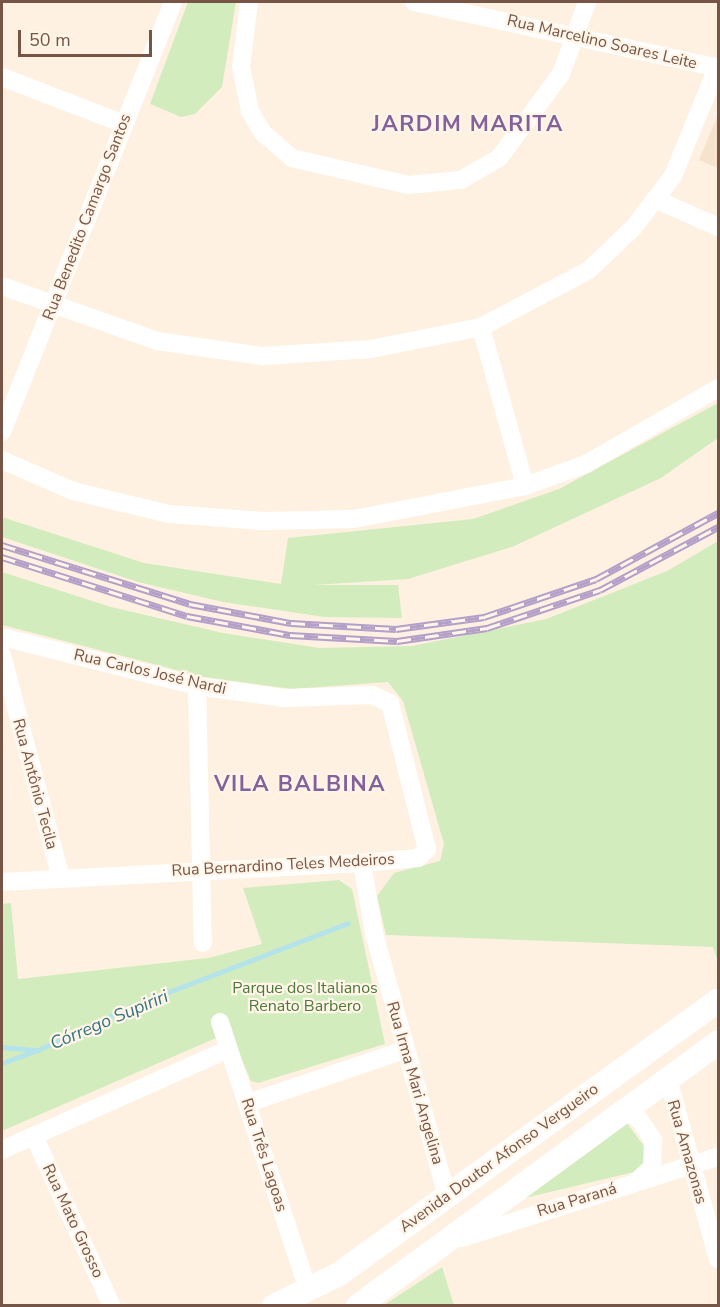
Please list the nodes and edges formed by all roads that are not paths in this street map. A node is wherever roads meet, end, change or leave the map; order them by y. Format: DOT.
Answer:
graph roads {
  1 [pos="173,2"];
  2 [pos="249,2"];
  3 [pos="414,2"];
  4 [pos="587,2"];
  5 [pos="575,34"];
  6 [pos="718,68"];
  7 [pos="2,77"];
  8 [pos="124,124"];
  9 [pos="655,199"];
  10 [pos="718,227"];
  11 [pos="2,286"];
  12 [pos="52,307"];
  13 [pos="481,327"];
  14 [pos="718,388"];
  15 [pos="2,432"];
  16 [pos="2,460"];
  17 [pos="525,486"];
  18 [pos="2,637"];
  19 [pos="2,655"];
  20 [pos="197,686"];
  21 [pos="372,695"];
  22 [pos="362,863"];
  23 [pos="198,868"];
  24 [pos="61,878"];
  25 [pos="2,882"];
  26 [pos="203,943"];
  27 [pos="718,1001"];
  28 [pos="718,1017"];
  29 [pos="220,1022"];
  30 [pos="718,1043"];
  31 [pos="229,1049"];
  32 [pos="405,1050"];
  33 [pos="668,1079"];
  34 [pos="248,1103"];
  35 [pos="624,1109"];
  36 [pos="562,1112"];
  37 [pos="34,1136"];
  38 [pos="2,1150"];
  39 [pos="718,1157"];
  40 [pos="691,1166"];
  41 [pos="633,1183"];
  42 [pos="447,1197"];
  43 [pos="438,1249"];
  44 [pos="718,1259"];
  45 [pos="308,1289"];
  46 [pos="112,1305"];
  47 [pos="274,1305"];
  48 [pos="358,1305"];
  1 -- 8 [label="street, Rua Benedito Camargo Santos"];
  2 -- 5 [label="street"];
  3 -- 5 [label="street, Rua Marcelino Soares Leite"];
  4 -- 5 [label="street"];
  5 -- 6 [label="street, Rua Marcelino Soares Leite"];
  6 -- 9 [label="street"];
  7 -- 8 [label="street"];
  8 -- 12 [label="street, Rua Benedito Camargo Santos"];
  9 -- 10 [label="street"];
  9 -- 13 [label="street"];
  11 -- 12 [label="street"];
  12 -- 13 [label="street"];
  12 -- 15 [label="street, Rua Benedito Camargo Santos"];
  13 -- 17 [label="street"];
  14 -- 17 [label="street"];
  16 -- 17 [label="street"];
  18 -- 20 [label="street, Rua Carlos José Nardi"];
  19 -- 24 [label="street, Rua Antônio Tecila"];
  20 -- 21 [label="street, Rua Carlos José Nardi"];
  20 -- 23 [label="street"];
  21 -- 22 [label="street, Rua Bernardino Teles Medeiros"];
  22 -- 23 [label="street, Rua Bernardino Teles Medeiros"];
  22 -- 32 [label="street, Rua Irma Mari Angelina"];
  23 -- 24 [label="street, Rua Bernardino Teles Medeiros"];
  23 -- 26 [label="street"];
  24 -- 25 [label="street, Rua Bernardino Teles Medeiros"];
  27 -- 36 [label="main road, Avenida Doutor Afonso Vergueiro"];
  28 -- 33 [label="main road"];
  29 -- 31 [label="street, Rua Três Lagoas"];
  30 -- 33 [label="main road"];
  31 -- 34 [label="street, Rua Três Lagoas"];
  31 -- 37 [label="street"];
  32 -- 34 [label="street"];
  32 -- 42 [label="street, Rua Irma Mari Angelina"];
  33 -- 35 [label="main road"];
  33 -- 40 [label="street, Rua Amazonas"];
  34 -- 45 [label="street, Rua Três Lagoas"];
  35 -- 36 [label="main road"];
  35 -- 41 [label="street"];
  35 -- 43 [label="main road, Avenida Doutor Afonso Vergueiro"];
  36 -- 42 [label="main road, Avenida Doutor Afonso Vergueiro"];
  37 -- 38 [label="street"];
  37 -- 46 [label="street, Rua Mato Grosso"];
  39 -- 40 [label="street, Rua Paraná"];
  40 -- 41 [label="street, Rua Paraná"];
  40 -- 44 [label="street, Rua Amazonas"];
  41 -- 43 [label="street, Rua Paraná"];
  42 -- 45 [label="main road, Avenida Doutor Afonso Vergueiro"];
  43 -- 48 [label="main road, Avenida Doutor Afonso Vergueiro"];
  45 -- 47 [label="main road, Avenida Doutor Afonso Vergueiro"];
}
